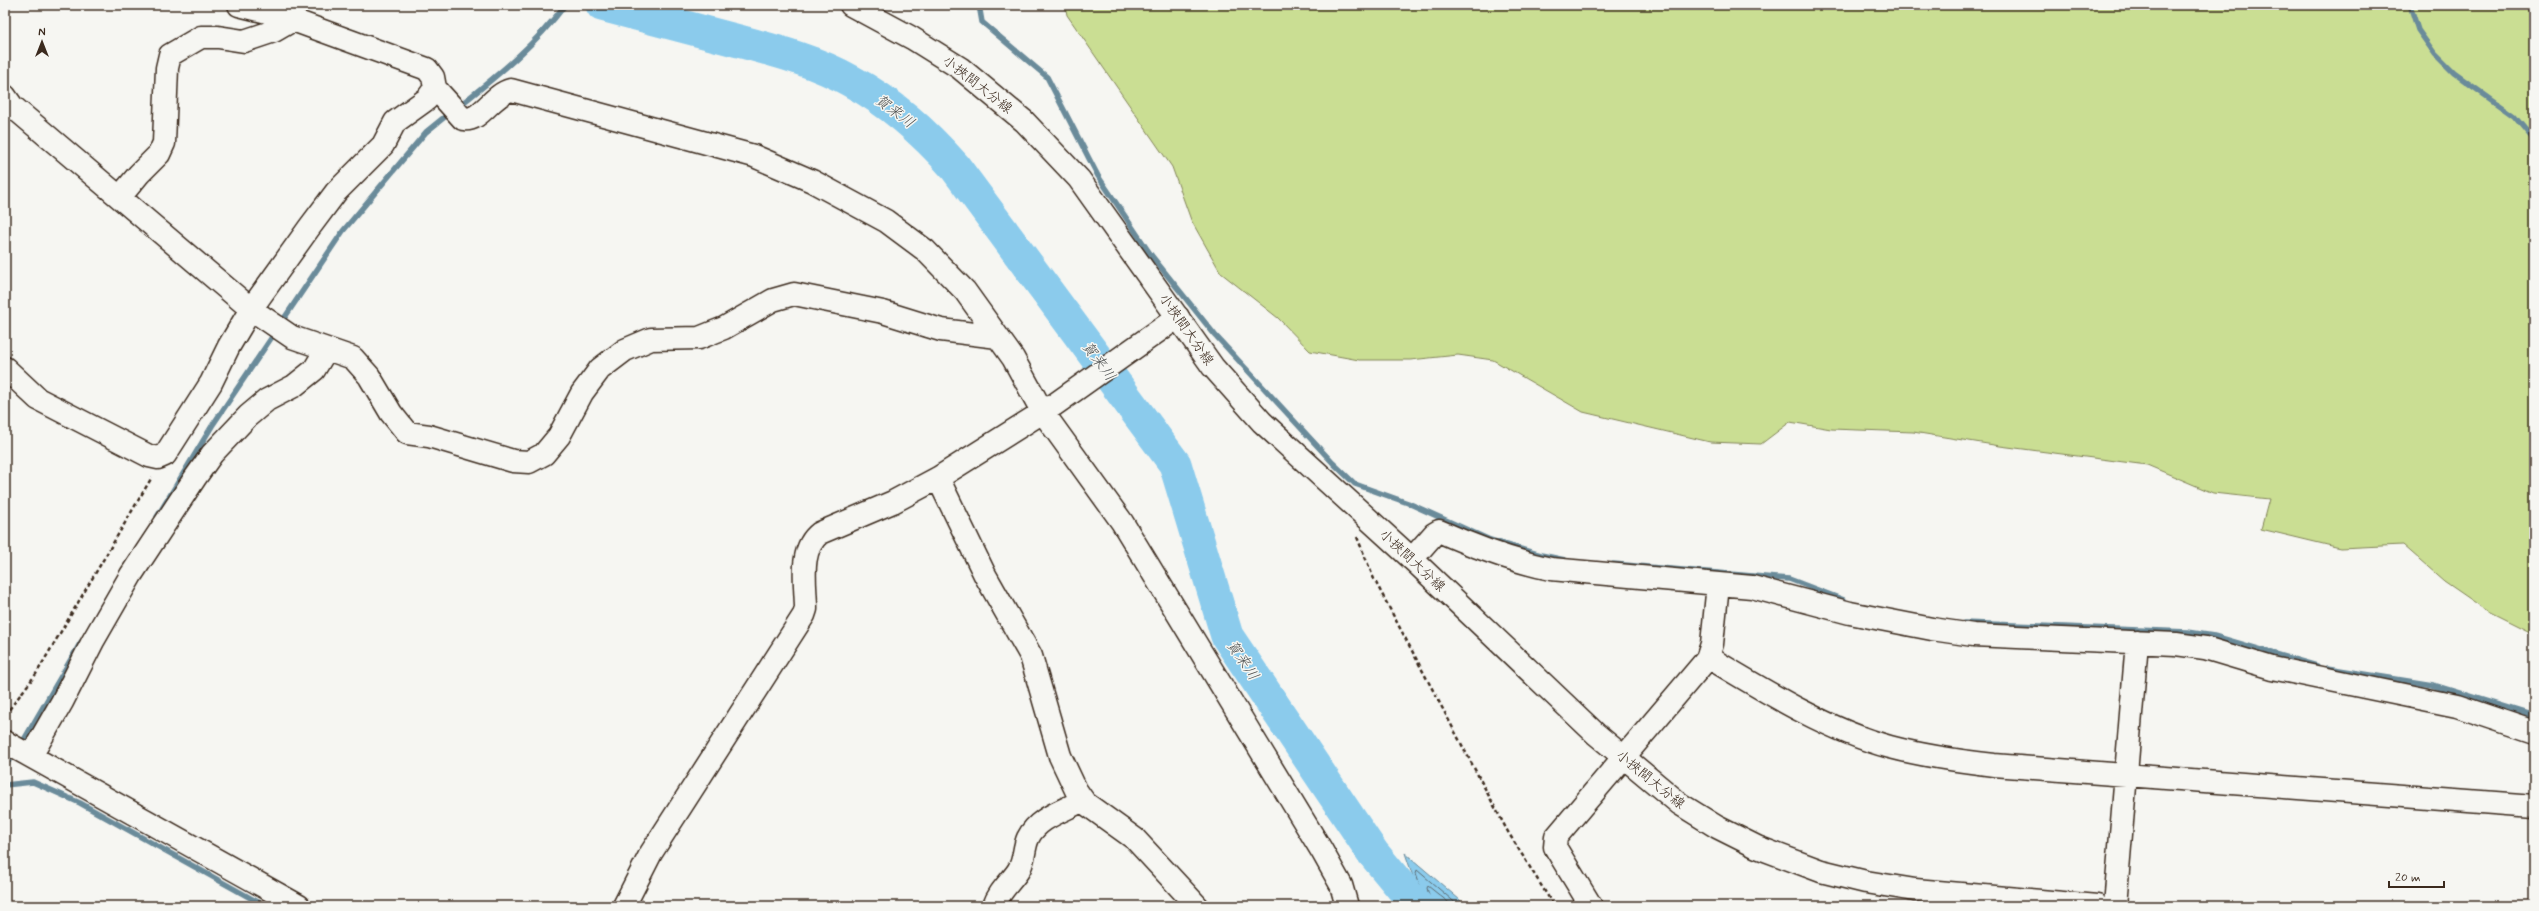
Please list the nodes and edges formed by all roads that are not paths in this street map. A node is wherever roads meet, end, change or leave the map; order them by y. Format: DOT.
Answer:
graph roads {
  1 [pos="238,5"];
  2 [pos="851,5"];
  3 [pos="293,20"];
  4 [pos="435,88"];
  5 [pos="5,96"];
  6 [pos="120,197"];
  7 [pos="250,309"];
  8 [pos="1178,317"];
  9 [pos="998,337"];
  10 [pos="326,350"];
  11 [pos="5,368"];
  12 [pos="1048,408"];
  13 [pos="938,478"];
  14 [pos="1412,559"];
  15 [pos="1718,584"];
  16 [pos="2137,642"];
  17 [pos="1708,657"];
  18 [pos="2534,732"];
  19 [pos="5,742"];
  20 [pos="31,756"];
  21 [pos="1623,758"];
  22 [pos="2126,775"];
  23 [pos="1083,800"];
  24 [pos="2534,806"];
  25 [pos="299,906"];
  26 [pos="624,906"];
  27 [pos="994,906"];
  28 [pos="1197,906"];
  29 [pos="1347,906"];
  30 [pos="1591,906"];
  31 [pos="2097,906"];
  32 [pos="2115,906"];
  1 -- 3 [label="street"];
  2 -- 8 [label="street, 小挾間大分線"];
  3 -- 4 [label="street"];
  3 -- 6 [label="street"];
  4 -- 7 [label="street"];
  4 -- 9 [label="street"];
  5 -- 6 [label="street"];
  6 -- 7 [label="street"];
  7 -- 10 [label="street"];
  7 -- 11 [label="street"];
  8 -- 12 [label="street"];
  8 -- 14 [label="street, 小挾間大分線"];
  9 -- 10 [label="street"];
  9 -- 12 [label="street"];
  10 -- 20 [label="street"];
  12 -- 13 [label="street"];
  12 -- 29 [label="street"];
  13 -- 23 [label="street"];
  13 -- 26 [label="street"];
  14 -- 15 [label="street"];
  14 -- 21 [label="street, 小挾間大分線"];
  15 -- 16 [label="street"];
  15 -- 17 [label="street"];
  16 -- 18 [label="street"];
  16 -- 22 [label="street"];
  17 -- 21 [label="street"];
  17 -- 22 [label="street"];
  19 -- 20 [label="street"];
  20 -- 25 [label="street"];
  21 -- 30 [label="street"];
  21 -- 31 [label="street, 小挾間大分線"];
  22 -- 24 [label="street"];
  22 -- 32 [label="street"];
  23 -- 27 [label="street"];
  23 -- 28 [label="street"];
}
